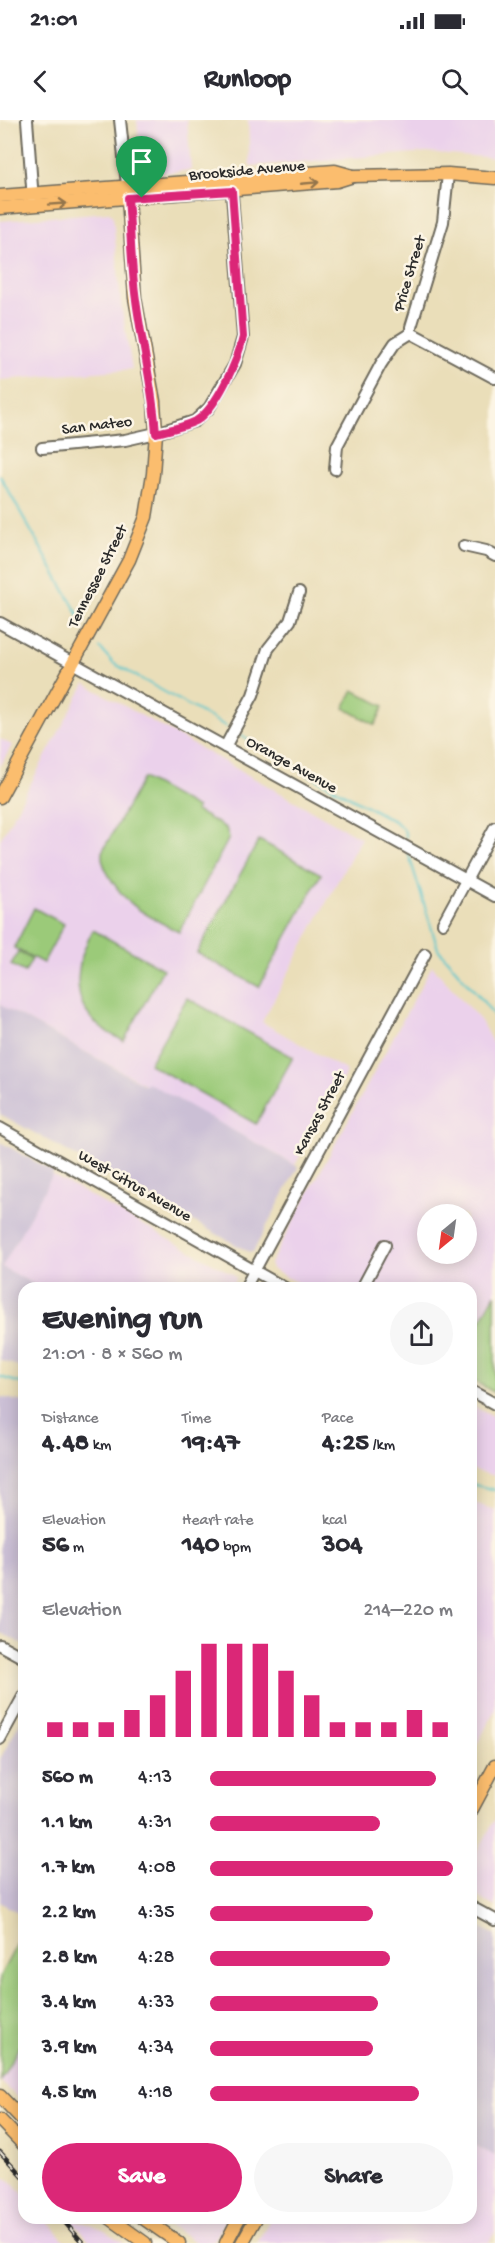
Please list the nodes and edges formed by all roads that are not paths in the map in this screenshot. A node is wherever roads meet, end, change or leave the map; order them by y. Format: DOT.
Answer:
graph roads {
  1 [pos="27,120"];
  2 [pos="120,120"];
  3 [pos="448,174"];
  4 [pos="495,178"];
  5 [pos="232,185"];
  6 [pos="128,193"];
  7 [pos="0,196"];
  8 [pos="33,199"];
  9 [pos="0,208"];
  10 [pos="411,333"];
  11 [pos="495,378"];
  12 [pos="156,433"];
  13 [pos="42,448"];
  14 [pos="335,469"];
  15 [pos="464,546"];
  16 [pos="495,556"];
  17 [pos="299,593"];
  18 [pos="0,623"];
  19 [pos="73,663"];
  20 [pos="225,747"];
  21 [pos="0,797"];
  22 [pos="495,827"];
  23 [pos="466,880"];
  24 [pos="495,896"];
  25 [pos="443,923"];
  26 [pos="425,954"];
  27 [pos="0,1128"];
  28 [pos="385,1245"];
  29 [pos="254,1272"];
  30 [pos="248,1282"];
  31 [pos="273,1282"];
  32 [pos="365,1282"];
  33 [pos="477,1394"];
  34 [pos="495,1404"];
  35 [pos="0,1645"];
  36 [pos="18,1655"];
  37 [pos="18,1706"];
  38 [pos="0,1739"];
  39 [pos="495,1766"];
  40 [pos="477,1800"];
  41 [pos="477,1910"];
  42 [pos="495,1920"];
  43 [pos="0,2096"];
  44 [pos="18,2115"];
  45 [pos="0,2120"];
  46 [pos="18,2139"];
  47 [pos="119,2224"];
  48 [pos="152,2224"];
  49 [pos="236,2224"];
  50 [pos="253,2224"];
  51 [pos="146,2243"];
  52 [pos="179,2243"];
  53 [pos="226,2243"];
  54 [pos="242,2243"];
  1 -- 8 [label="street"];
  2 -- 6 [label="street"];
  3 -- 4 [label="main road, Brookside Avenue"];
  3 -- 5 [label="main road, Brookside Avenue"];
  3 -- 10 [label="street, Price Street"];
  5 -- 6 [label="main road, Brookside Avenue"];
  5 -- 12 [label="street"];
  6 -- 8 [label="main road, Brookside Avenue"];
  6 -- 12 [label="main road, Tennessee Street"];
  7 -- 8 [label="main road, Brookside Avenue"];
  8 -- 9 [label="main road, Brookside Avenue"];
  10 -- 11 [label="street"];
  10 -- 14 [label="street, Price Street"];
  12 -- 13 [label="street, San Mateo"];
  12 -- 19 [label="main road, Tennessee Street"];
  15 -- 16 [label="street"];
  17 -- 20 [label="street"];
  18 -- 19 [label="street, Orange Avenue"];
  19 -- 20 [label="street, Orange Avenue"];
  19 -- 21 [label="main road, Tennessee Street"];
  20 -- 23 [label="street, Orange Avenue"];
  22 -- 23 [label="street"];
  23 -- 24 [label="street, Orange Avenue"];
  23 -- 25 [label="street"];
  26 -- 29 [label="street, Kansas Street"];
  27 -- 29 [label="street, West Citrus Avenue"];
  28 -- 32 [label="street"];
  29 -- 30 [label="street, Kansas Street"];
  29 -- 31 [label="street, West Citrus Avenue"];
  33 -- 34 [label="street"];
  35 -- 36 [label="street"];
  37 -- 38 [label="street"];
  39 -- 40 [label="main road"];
  41 -- 42 [label="street"];
  43 -- 44 [label="main road"];
  45 -- 46 [label="main road"];
  47 -- 51 [label="main road"];
  48 -- 52 [label="main road"];
  49 -- 53 [label="main road"];
  50 -- 54 [label="main road"];
}
